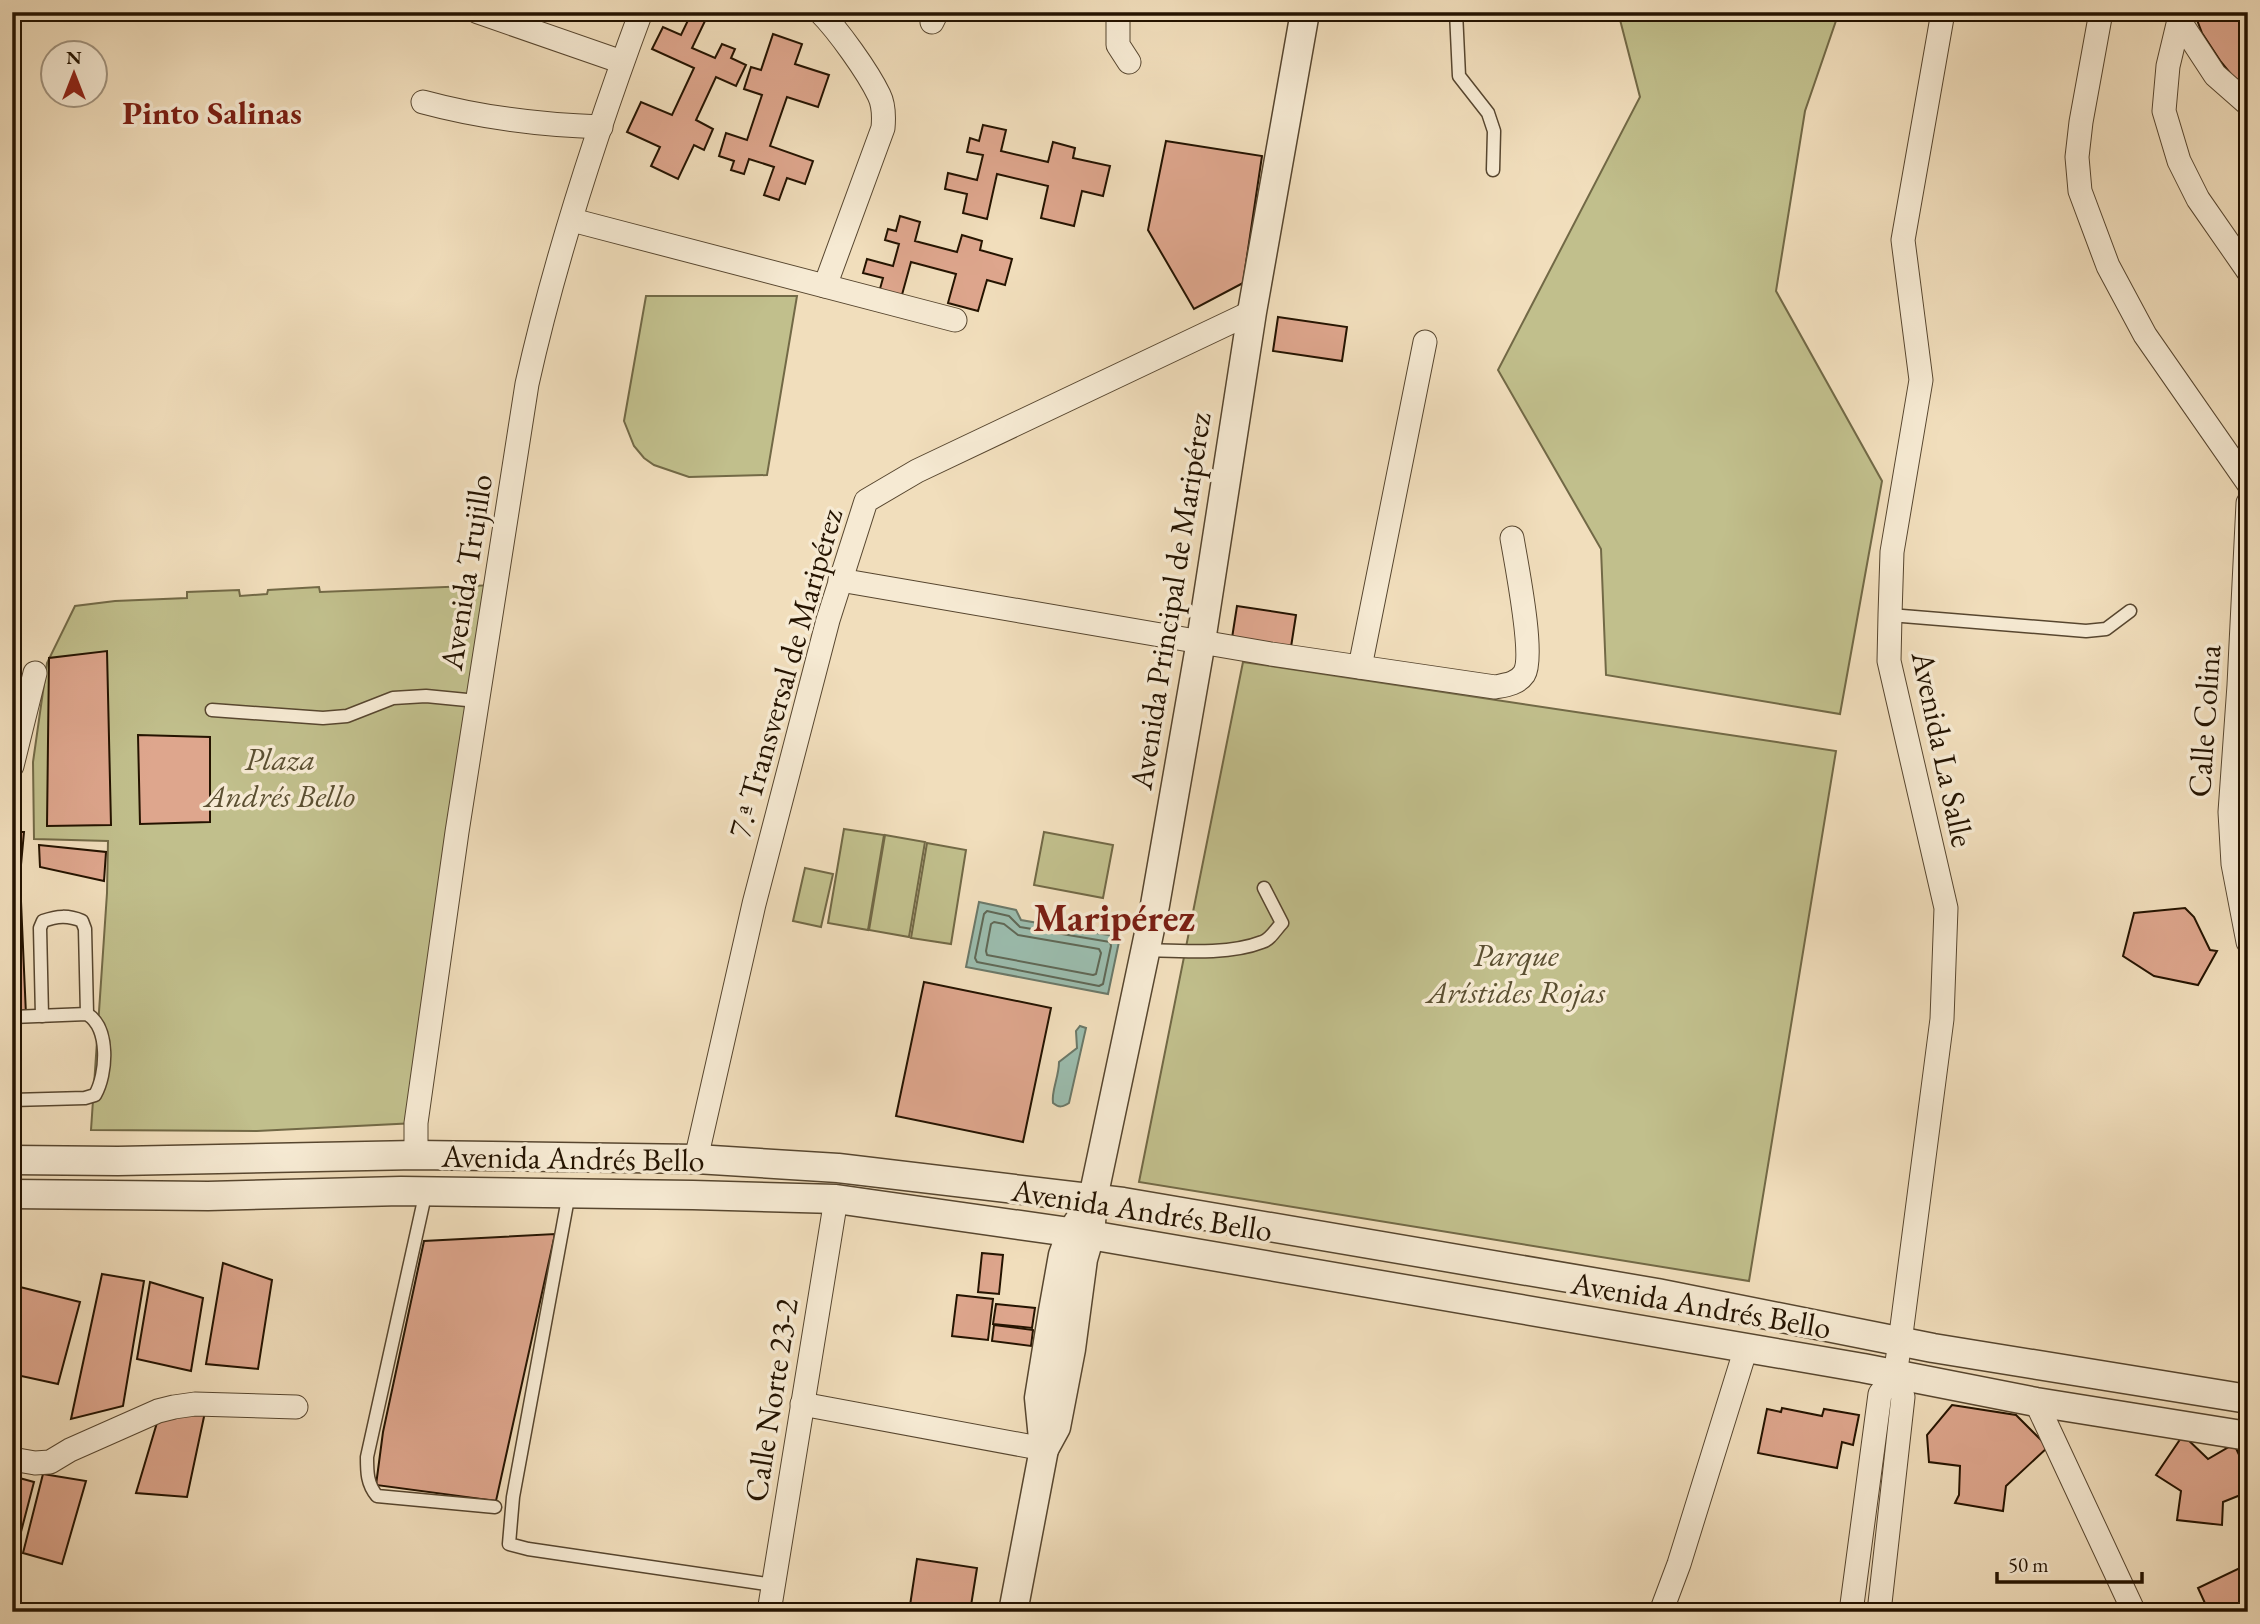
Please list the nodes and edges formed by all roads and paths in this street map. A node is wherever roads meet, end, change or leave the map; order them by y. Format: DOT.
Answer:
graph roads {
  1 [pos="478,12"];
  2 [pos="641,12"];
  3 [pos="820,12"];
  4 [pos="1118,12"];
  5 [pos="1305,12"];
  6 [pos="1456,12"];
  7 [pos="1943,12"];
  8 [pos="2101,12"];
  9 [pos="2179,16"];
  10 [pos="622,62"];
  11 [pos="1129,62"];
  12 [pos="423,102"];
  13 [pos="2248,104"];
  14 [pos="601,127"];
  15 [pos="1493,170"];
  16 [pos="572,220"];
  17 [pos="2248,271"];
  18 [pos="825,286"];
  19 [pos="1252,312"];
  20 [pos="955,320"];
  21 [pos="1425,341"];
  22 [pos="2248,484"];
  23 [pos="2248,503"];
  24 [pos="1513,538"];
  25 [pos="840,580"];
  26 [pos="2130,611"];
  27 [pos="1890,615"];
  28 [pos="1201,641"];
  29 [pos="1360,667"];
  30 [pos="36,673"];
  31 [pos="477,701"];
  32 [pos="212,710"];
  33 [pos="12,766"];
  34 [pos="1264,888"];
  35 [pos="2248,942"];
  36 [pos="1146,950"];
  37 [pos="87,1014"];
  38 [pos="41,1016"];
  39 [pos="12,1017"];
  40 [pos="12,1100"];
  41 [pos="416,1155"];
  42 [pos="696,1159"];
  43 [pos="12,1160"];
  44 [pos="426,1191"];
  45 [pos="569,1193"];
  46 [pos="12,1194"];
  47 [pos="1093,1198"];
  48 [pos="836,1199"];
  49 [pos="1080,1234"];
  50 [pos="1900,1342"];
  51 [pos="1745,1348"];
  52 [pos="1895,1375"];
  53 [pos="2248,1399"];
  54 [pos="2036,1402"];
  55 [pos="802,1404"];
  56 [pos="296,1407"];
  57 [pos="2248,1436"];
  58 [pos="1044,1450"];
  59 [pos="12,1460"];
  60 [pos="495,1507"];
  61 [pos="773,1585"];
  62 [pos="769,1612"];
  63 [pos="1013,1612"];
  64 [pos="1661,1612"];
  65 [pos="1851,1612"];
  66 [pos="1879,1612"];
  67 [pos="2134,1612"];
  1 -- 10 [label="street"];
  2 -- 10 [label="street, Avenida Trujillo"];
  3 -- 18 [label="street"];
  4 -- 11 [label="street"];
  5 -- 19 [label="street, Avenida Principal de Maripérez"];
  6 -- 15 [label="lane"];
  7 -- 27 [label="street, Avenida La Salle"];
  8 -- 22 [label="street"];
  9 -- 13 [label="street"];
  9 -- 17 [label="street"];
  10 -- 14 [label="street, Avenida Trujillo"];
  12 -- 14 [label="street"];
  14 -- 16 [label="street, Avenida Trujillo"];
  16 -- 18 [label="street"];
  16 -- 31 [label="street, Avenida Trujillo"];
  18 -- 20 [label="street"];
  19 -- 25 [label="street, 7.ª Transversal de Maripérez"];
  19 -- 28 [label="street, Avenida Principal de Maripérez"];
  21 -- 29 [label="street"];
  23 -- 35 [label="street, Calle Colina"];
  24 -- 29 [label="street"];
  25 -- 28 [label="street"];
  25 -- 42 [label="street, 7.ª Transversal de Maripérez"];
  26 -- 27 [label="lane"];
  27 -- 50 [label="street, Avenida La Salle"];
  28 -- 29 [label="street"];
  28 -- 36 [label="street, Avenida Principal de Maripérez"];
  30 -- 33 [label="street"];
  31 -- 32 [label="lane"];
  31 -- 41 [label="street, Avenida Trujillo"];
  34 -- 36 [label="lane"];
  36 -- 47 [label="street, Avenida Principal de Maripérez"];
  37 -- 38 [label="lane"];
  37 -- 38 [label="lane"];
  37 -- 40 [label="lane"];
  38 -- 39 [label="lane"];
  41 -- 42 [label="street, Avenida Andrés Bello"];
  41 -- 43 [label="street, Avenida Andrés Bello"];
  42 -- 47 [label="street, Avenida Andrés Bello"];
  44 -- 45 [label="street, Avenida Andrés Bello"];
  44 -- 46 [label="street, Avenida Andrés Bello"];
  44 -- 60 [label="lane"];
  45 -- 48 [label="street, Avenida Andrés Bello"];
  45 -- 61 [label="lane"];
  47 -- 49 [label="street, Avenida Principal de Maripérez"];
  47 -- 50 [label="street, Avenida Andrés Bello"];
  48 -- 49 [label="street, Avenida Andrés Bello"];
  48 -- 55 [label="street, Calle Norte 23-2"];
  49 -- 51 [label="street, Avenida Andrés Bello"];
  49 -- 58 [label="street, Avenida Principal de Maripérez"];
  50 -- 52 [label="street, Avenida La Salle"];
  50 -- 53 [label="street, Avenida Andrés Bello"];
  51 -- 52 [label="street, Avenida Andrés Bello"];
  51 -- 64 [label="street"];
  52 -- 54 [label="street, Avenida Andrés Bello"];
  52 -- 65 [label="street, Avenida La Salle"];
  52 -- 66 [label="street, Avenida La Salle"];
  54 -- 57 [label="street, Avenida Andrés Bello"];
  54 -- 67 [label="street"];
  55 -- 58 [label="street"];
  55 -- 61 [label="street, Calle Norte 23-2"];
  56 -- 59 [label="street"];
  58 -- 63 [label="street, Avenida Principal de Maripérez"];
  61 -- 62 [label="street, Calle Norte 23-2"];
}
